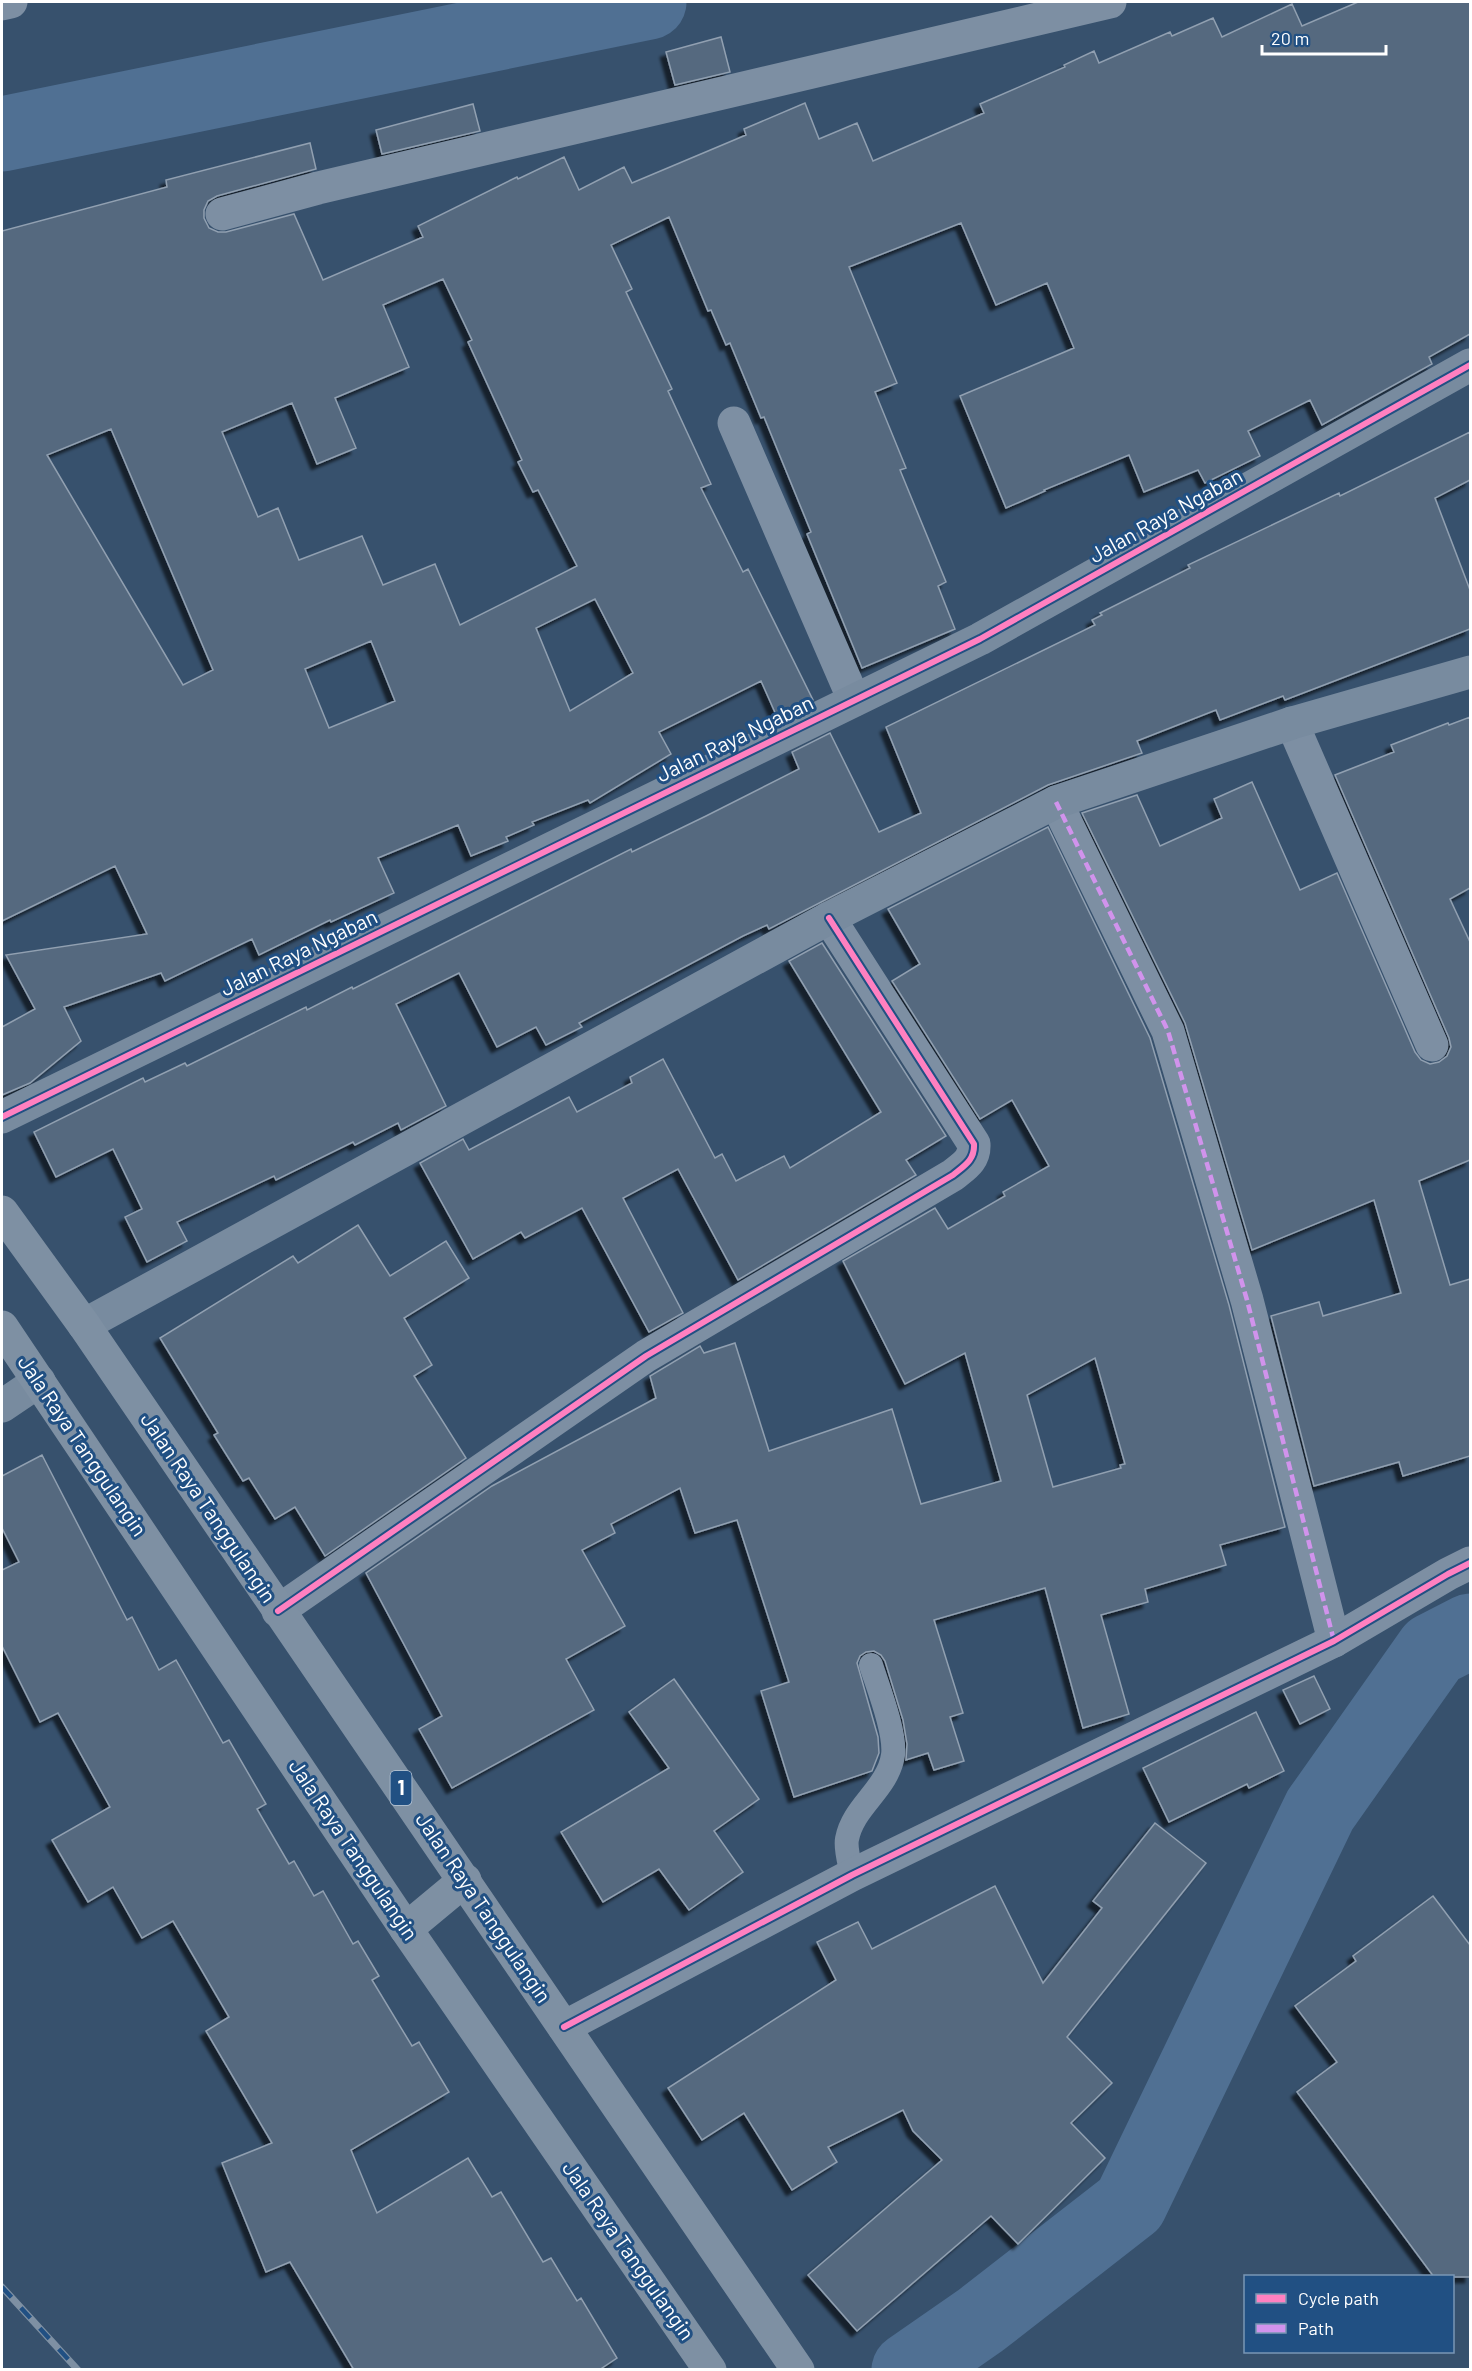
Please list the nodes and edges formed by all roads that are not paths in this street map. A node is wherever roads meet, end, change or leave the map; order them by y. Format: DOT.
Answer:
graph roads {
  1 [pos="11,2"];
  2 [pos="1110,2"];
  3 [pos="2,4"];
  4 [pos="222,214"];
  5 [pos="1470,365"];
  6 [pos="735,423"];
  7 [pos="1470,672"];
  8 [pos="854,700"];
  9 [pos="1292,723"];
  10 [pos="1056,802"];
  11 [pos="829,918"];
  12 [pos="1432,1045"];
  13 [pos="2,1117"];
  14 [pos="2,1212"];
  15 [pos="84,1325"];
  16 [pos="2,1327"];
  17 [pos="39,1381"];
  18 [pos="2,1406"];
  19 [pos="1470,1563"];
  20 [pos="279,1611"];
  21 [pos="1334,1641"];
  22 [pos="871,1665"];
  23 [pos="852,1875"];
  24 [pos="465,1880"];
  25 [pos="406,1929"];
  26 [pos="564,2027"];
  27 [pos="798,2368"];
  28 [pos="710,2370"];
  1 -- 3 [label="street"];
  2 -- 4 [label="street"];
  5 -- 8 [label="street, Jalan Raya Ngaban"];
  6 -- 8 [label="street"];
  7 -- 9 [label="street"];
  8 -- 13 [label="street, Jalan Raya Ngaban"];
  9 -- 10 [label="street"];
  9 -- 12 [label="street"];
  10 -- 11 [label="street"];
  10 -- 21 [label="street"];
  11 -- 15 [label="street"];
  11 -- 20 [label="street"];
  14 -- 15 [label="highway, Jalan Raya Tanggulangin / 1"];
  15 -- 20 [label="highway, Jalan Raya Tanggulangin / 1"];
  16 -- 17 [label="highway, Jala Raya Tanggulangin"];
  17 -- 18 [label="street"];
  17 -- 25 [label="highway, Jala Raya Tanggulangin"];
  19 -- 21 [label="street"];
  20 -- 24 [label="highway, Jalan Raya Tanggulangin / 1"];
  21 -- 23 [label="street"];
  22 -- 23 [label="lane"];
  23 -- 26 [label="street"];
  24 -- 25 [label="highway"];
  24 -- 26 [label="highway, Jalan Raya Tanggulangin / 1"];
  25 -- 28 [label="highway, Jala Raya Tanggulangin"];
  26 -- 27 [label="highway, Jalan Raya Tanggulangin / 1"];
}
